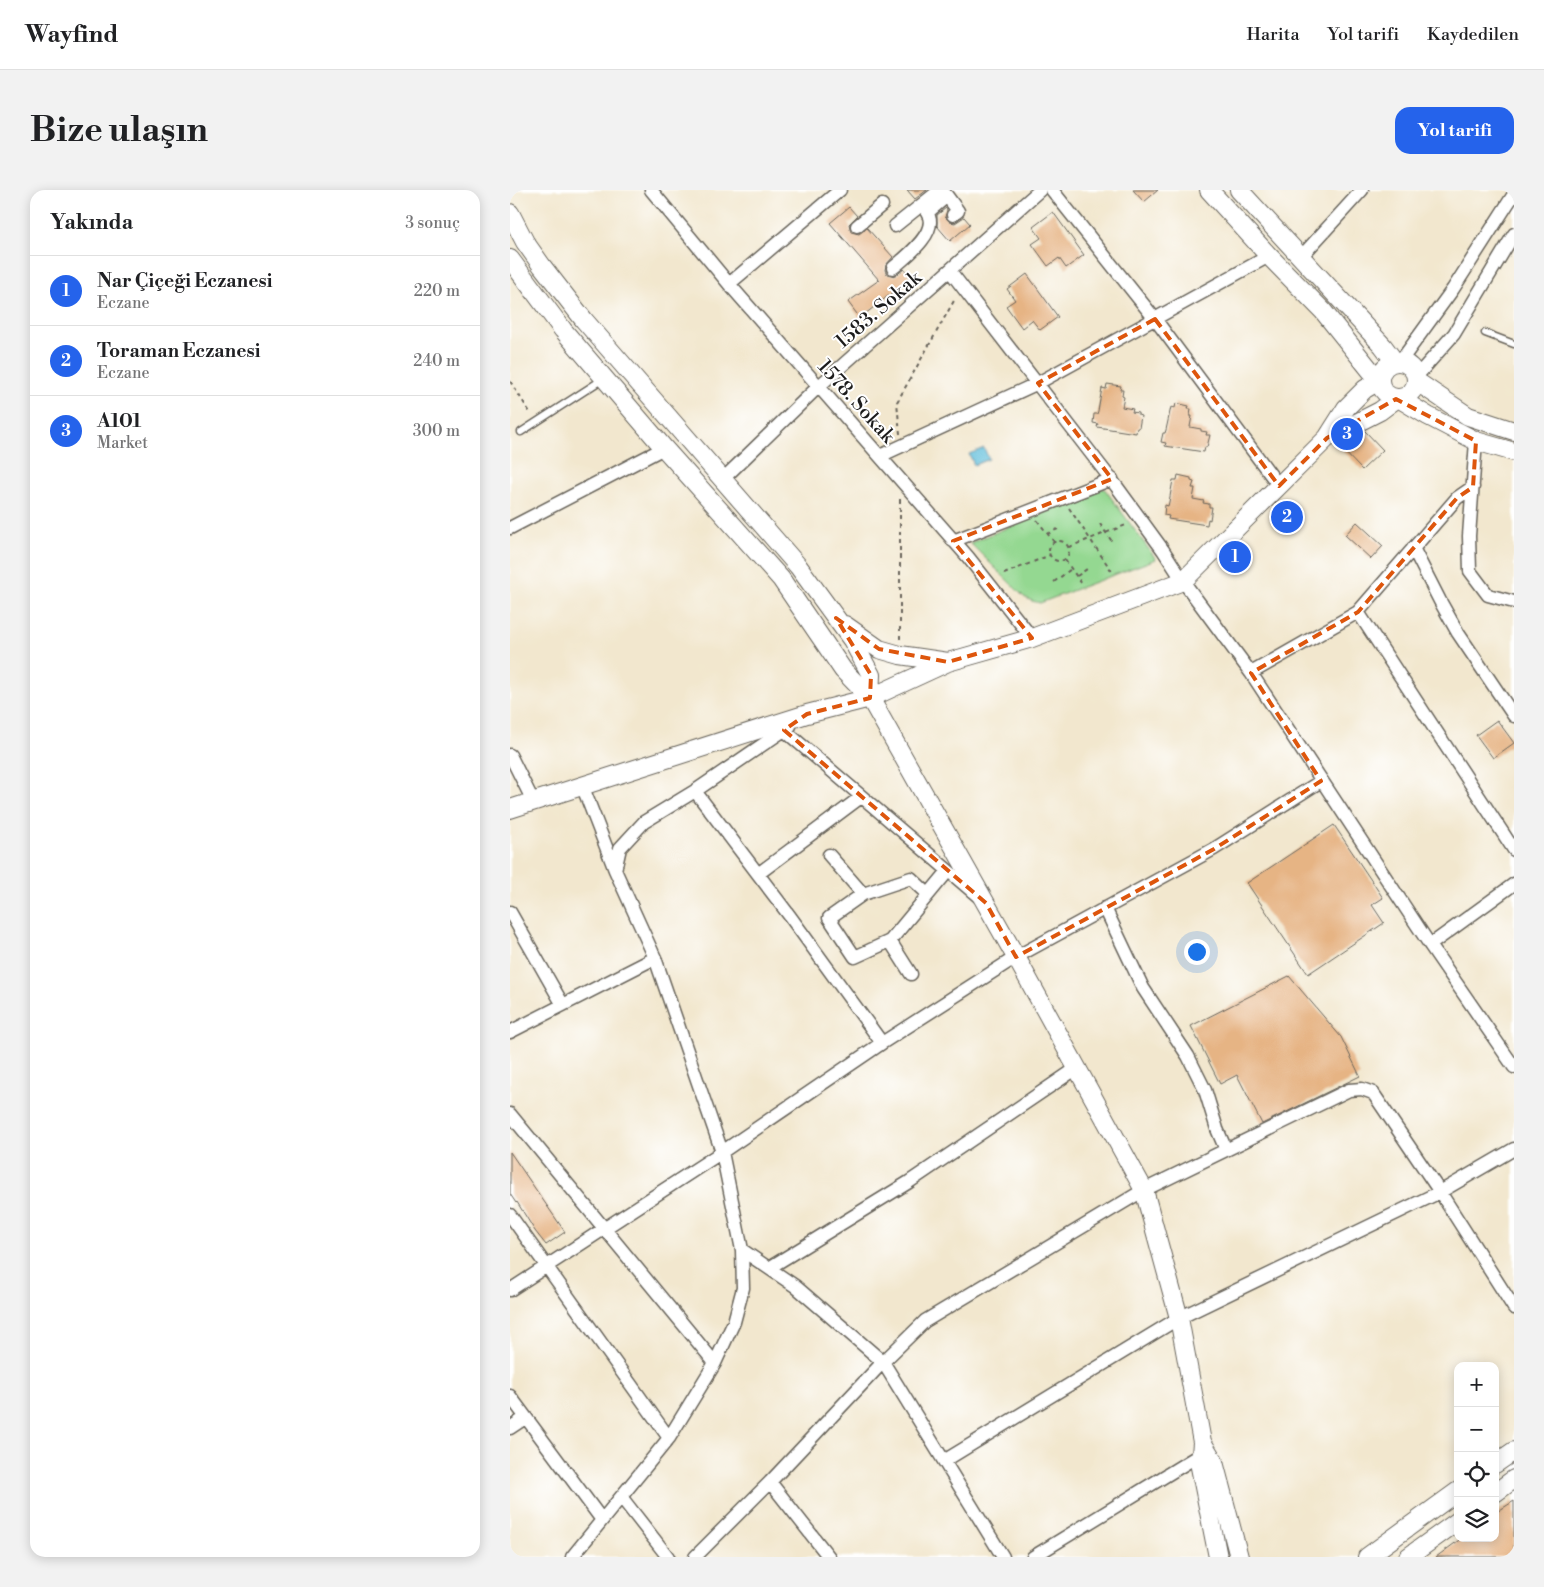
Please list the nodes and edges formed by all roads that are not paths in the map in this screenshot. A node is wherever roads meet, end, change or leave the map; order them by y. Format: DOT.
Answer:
graph roads {
  1 [pos="840,190"];
  2 [pos="1040,190"];
  3 [pos="1052,190"];
  4 [pos="1209,190"];
  5 [pos="1238,190"];
  6 [pos="1362,190"];
  7 [pos="656,192"];
  8 [pos="942,192"];
  9 [pos="1514,194"];
  10 [pos="882,205"];
  11 [pos="510,213"];
  12 [pos="953,215"];
  13 [pos="857,226"];
  14 [pos="895,226"];
  15 [pos="1514,234"];
  16 [pos="1269,256"];
  17 [pos="1300,258"];
  18 [pos="510,259"];
  19 [pos="893,268"];
  20 [pos="950,271"];
  21 [pos="729,284"];
  22 [pos="1155,319"];
  23 [pos="1485,333"];
  24 [pos="1514,344"];
  25 [pos="1408,370"];
  26 [pos="604,378"];
  27 [pos="1038,383"];
  28 [pos="818,387"];
  29 [pos="1388,390"];
  30 [pos="521,432"];
  31 [pos="1514,432"];
  32 [pos="1327,438"];
  33 [pos="1476,441"];
  34 [pos="664,448"];
  35 [pos="1514,452"];
  36 [pos="880,456"];
  37 [pos="1112,479"];
  38 [pos="722,480"];
  39 [pos="1279,486"];
  40 [pos="1473,487"];
  41 [pos="510,528"];
  42 [pos="953,541"];
  43 [pos="1413,548"];
  44 [pos="1183,581"];
  45 [pos="1514,602"];
  46 [pos="1358,612"];
  47 [pos="836,618"];
  48 [pos="1032,638"];
  49 [pos="948,662"];
  50 [pos="1251,673"];
  51 [pos="870,698"];
  52 [pos="807,714"];
  53 [pos="1514,716"];
  54 [pos="784,730"];
  55 [pos="510,755"];
  56 [pos="1321,781"];
  57 [pos="582,785"];
  58 [pos="696,791"];
  59 [pos="861,797"];
  60 [pos="533,801"];
  61 [pos="510,809"];
  62 [pos="1514,850"];
  63 [pos="829,855"];
  64 [pos="615,870"];
  65 [pos="948,871"];
  66 [pos="758,874"];
  67 [pos="1514,884"];
  68 [pos="864,894"];
  69 [pos="928,894"];
  70 [pos="986,903"];
  71 [pos="1105,908"];
  72 [pos="510,912"];
  73 [pos="890,941"];
  74 [pos="1430,945"];
  75 [pos="1016,956"];
  76 [pos="655,958"];
  77 [pos="911,974"];
  78 [pos="563,1005"];
  79 [pos="510,1032"];
  80 [pos="882,1043"];
  81 [pos="1514,1067"];
  82 [pos="1078,1068"];
  83 [pos="510,1114"];
  84 [pos="1514,1149"];
  85 [pos="1226,1150"];
  86 [pos="722,1152"];
  87 [pos="1144,1190"];
  88 [pos="1440,1192"];
  89 [pos="510,1214"];
  90 [pos="603,1229"];
  91 [pos="742,1250"];
  92 [pos="547,1266"];
  93 [pos="769,1268"];
  94 [pos="510,1290"];
  95 [pos="1514,1308"];
  96 [pos="1179,1318"];
  97 [pos="883,1362"];
  98 [pos="715,1363"];
  99 [pos="510,1396"];
  100 [pos="525,1418"];
  101 [pos="510,1428"];
  102 [pos="669,1438"];
  103 [pos="1202,1448"];
  104 [pos="1514,1451"];
  105 [pos="944,1461"];
  106 [pos="1499,1461"];
  107 [pos="1514,1479"];
  108 [pos="770,1482"];
  109 [pos="1499,1490"];
  110 [pos="1454,1494"];
  111 [pos="622,1498"];
  112 [pos="602,1520"];
  113 [pos="1454,1524"];
  114 [pos="572,1557"];
  115 [pos="668,1557"];
  116 [pos="695,1557"];
  117 [pos="829,1557"];
  118 [pos="1003,1557"];
  119 [pos="1033,1557"];
  120 [pos="1218,1557"];
  121 [pos="1239,1557"];
  122 [pos="1367,1557"];
  123 [pos="1408,1557"];
  1 -- 21 [label="street"];
  2 -- 20 [label="street, 1583. Sokak"];
  3 -- 22 [label="street"];
  4 -- 16 [label="street"];
  5 -- 17 [label="street"];
  6 -- 17 [label="street"];
  7 -- 21 [label="street, 1578. Sokak"];
  8 -- 12 [label="street"];
  8 -- 14 [label="street"];
  8 -- 19 [label="street"];
  9 -- 25 [label="street"];
  10 -- 13 [label="street"];
  11 -- 38 [label="street"];
  15 -- 25 [label="street"];
  16 -- 22 [label="street"];
  16 -- 29 [label="street"];
  17 -- 25 [label="street"];
  18 -- 26 [label="street"];
  20 -- 27 [label="street"];
  20 -- 28 [label="street, 1583. Sokak"];
  21 -- 28 [label="street, 1578. Sokak"];
  22 -- 27 [label="street"];
  22 -- 39 [label="street"];
  23 -- 24 [label="lane"];
  25 -- 29 [label="street"];
  25 -- 29 [label="street"];
  25 -- 31 [label="street"];
  26 -- 30 [label="lane"];
  26 -- 34 [label="street"];
  27 -- 36 [label="street"];
  27 -- 37 [label="street"];
  28 -- 36 [label="street, 1578. Sokak"];
  28 -- 38 [label="street, 1583. Sokak"];
  29 -- 32 [label="street"];
  29 -- 32 [label="street"];
  29 -- 33 [label="street"];
  32 -- 39 [label="street"];
  33 -- 35 [label="street"];
  33 -- 40 [label="street"];
  34 -- 41 [label="street"];
  34 -- 51 [label="street"];
  36 -- 42 [label="street, 1578. Sokak"];
  37 -- 42 [label="street"];
  37 -- 44 [label="street"];
  38 -- 47 [label="street"];
  39 -- 44 [label="street"];
  40 -- 43 [label="street"];
  40 -- 45 [label="street"];
  42 -- 48 [label="street, 1578. Sokak"];
  43 -- 46 [label="street"];
  43 -- 53 [label="street"];
  44 -- 48 [label="street"];
  44 -- 50 [label="street"];
  46 -- 50 [label="street"];
  46 -- 62 [label="street"];
  47 -- 49 [label="street"];
  47 -- 51 [label="street"];
  48 -- 49 [label="street"];
  49 -- 51 [label="street"];
  50 -- 56 [label="street"];
  51 -- 52 [label="street"];
  51 -- 70 [label="street"];
  52 -- 54 [label="street"];
  52 -- 57 [label="street"];
  54 -- 58 [label="street"];
  54 -- 59 [label="street"];
  55 -- 60 [label="street"];
  56 -- 71 [label="street"];
  56 -- 74 [label="street"];
  57 -- 60 [label="street"];
  57 -- 64 [label="street"];
  58 -- 64 [label="street"];
  58 -- 66 [label="street"];
  59 -- 65 [label="street"];
  59 -- 66 [label="street"];
  60 -- 61 [label="street"];
  63 -- 68 [label="street"];
  64 -- 76 [label="street"];
  65 -- 69 [label="street"];
  65 -- 70 [label="street"];
  66 -- 80 [label="street"];
  67 -- 74 [label="street"];
  68 -- 69 [label="street"];
  68 -- 73 [label="street"];
  69 -- 73 [label="street"];
  70 -- 75 [label="street"];
  71 -- 75 [label="street"];
  71 -- 85 [label="street"];
  72 -- 78 [label="street"];
  73 -- 77 [label="street"];
  74 -- 81 [label="street"];
  75 -- 80 [label="street"];
  75 -- 82 [label="street"];
  76 -- 78 [label="street"];
  76 -- 86 [label="street"];
  78 -- 79 [label="street"];
  80 -- 86 [label="street"];
  82 -- 87 [label="street"];
  82 -- 93 [label="street"];
  83 -- 90 [label="street"];
  84 -- 88 [label="street"];
  85 -- 87 [label="street"];
  85 -- 88 [label="street"];
  86 -- 90 [label="street"];
  86 -- 91 [label="street"];
  87 -- 96 [label="street"];
  87 -- 97 [label="street"];
  88 -- 95 [label="street"];
  88 -- 96 [label="street"];
  89 -- 92 [label="street"];
  90 -- 92 [label="street"];
  90 -- 98 [label="street"];
  91 -- 93 [label="street"];
  91 -- 98 [label="street"];
  92 -- 94 [label="street"];
  92 -- 102 [label="street"];
  93 -- 97 [label="street"];
  96 -- 103 [label="street"];
  96 -- 105 [label="street"];
  97 -- 105 [label="street"];
  97 -- 108 [label="street"];
  98 -- 102 [label="street"];
  99 -- 100 [label="street"];
  100 -- 101 [label="street"];
  100 -- 112 [label="street"];
  102 -- 111 [label="street"];
  103 -- 119 [label="street"];
  103 -- 120 [label="street"];
  103 -- 121 [label="street"];
  104 -- 106 [label="street"];
  105 -- 118 [label="street"];
  107 -- 109 [label="street"];
  108 -- 116 [label="street"];
  108 -- 117 [label="street"];
  110 -- 122 [label="street"];
  111 -- 112 [label="street"];
  111 -- 115 [label="street"];
  112 -- 114 [label="street"];
  113 -- 123 [label="street"];
}
